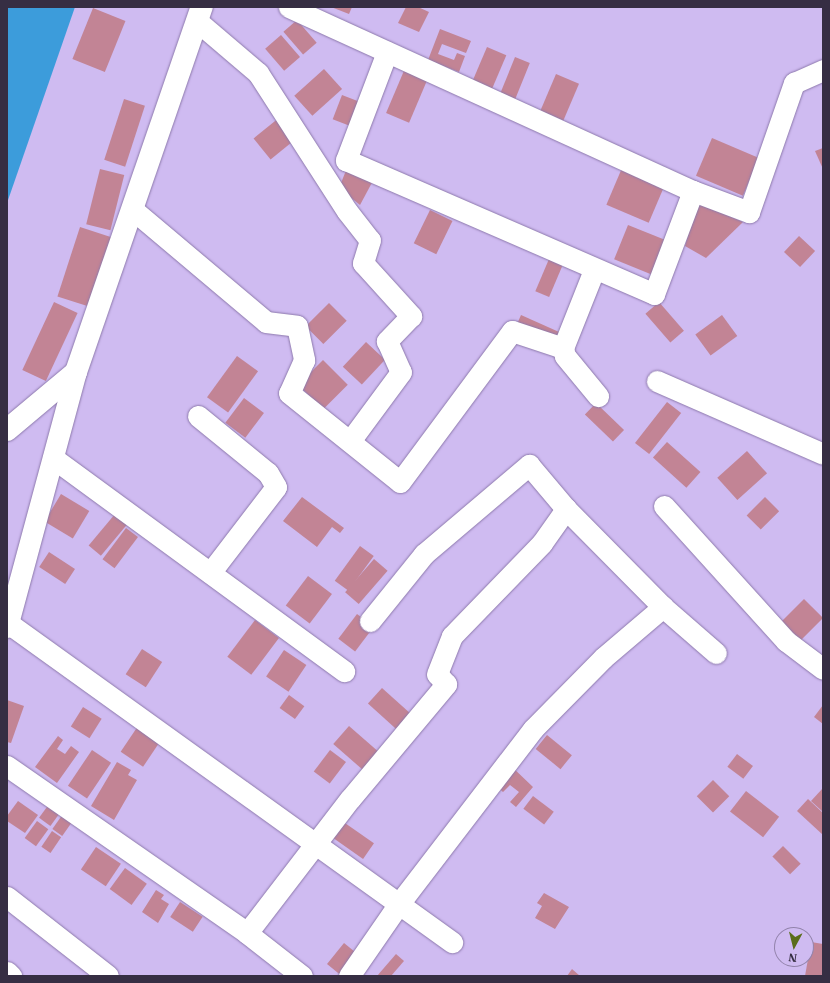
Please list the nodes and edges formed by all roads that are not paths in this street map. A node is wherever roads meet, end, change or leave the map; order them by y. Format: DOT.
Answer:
graph roads {
  1 [pos="289,7"];
  2 [pos="200,14"];
  3 [pos="387,52"];
  4 [pos="823,70"];
  5 [pos="693,191"];
  6 [pos="132,209"];
  7 [pos="594,270"];
  8 [pos="563,348"];
  9 [pos="76,372"];
  10 [pos="658,381"];
  11 [pos="598,396"];
  12 [pos="198,416"];
  13 [pos="7,430"];
  14 [pos="350,442"];
  15 [pos="823,454"];
  16 [pos="53,458"];
  17 [pos="664,506"];
  18 [pos="566,509"];
  19 [pos="210,573"];
  20 [pos="663,607"];
  21 [pos="370,621"];
  22 [pos="8,625"];
  23 [pos="716,653"];
  24 [pos="823,669"];
  25 [pos="344,671"];
  26 [pos="7,766"];
  27 [pos="316,844"];
  28 [pos="7,897"];
  29 [pos="398,905"];
  30 [pos="247,933"];
  31 [pos="452,942"];
  32 [pos="7,972"];
  33 [pos="11,976"];
  34 [pos="108,976"];
  35 [pos="302,976"];
  36 [pos="350,976"];
  1 -- 3 [label="street"];
  2 -- 6 [label="street"];
  2 -- 14 [label="street"];
  3 -- 5 [label="street"];
  3 -- 7 [label="street"];
  4 -- 5 [label="street"];
  5 -- 7 [label="street"];
  6 -- 9 [label="street"];
  6 -- 14 [label="street"];
  7 -- 8 [label="street"];
  8 -- 11 [label="street"];
  8 -- 14 [label="street"];
  9 -- 13 [label="street"];
  9 -- 16 [label="street"];
  10 -- 15 [label="street"];
  12 -- 19 [label="street"];
  16 -- 19 [label="street"];
  16 -- 22 [label="street"];
  17 -- 24 [label="street"];
  18 -- 20 [label="street"];
  18 -- 21 [label="street"];
  18 -- 27 [label="street"];
  19 -- 25 [label="street"];
  20 -- 23 [label="street"];
  20 -- 29 [label="street"];
  22 -- 27 [label="street"];
  26 -- 30 [label="street"];
  27 -- 29 [label="street"];
  27 -- 30 [label="street"];
  28 -- 34 [label="street"];
  29 -- 31 [label="street"];
  29 -- 36 [label="street"];
  30 -- 35 [label="street"];
  32 -- 33 [label="street"];
}
